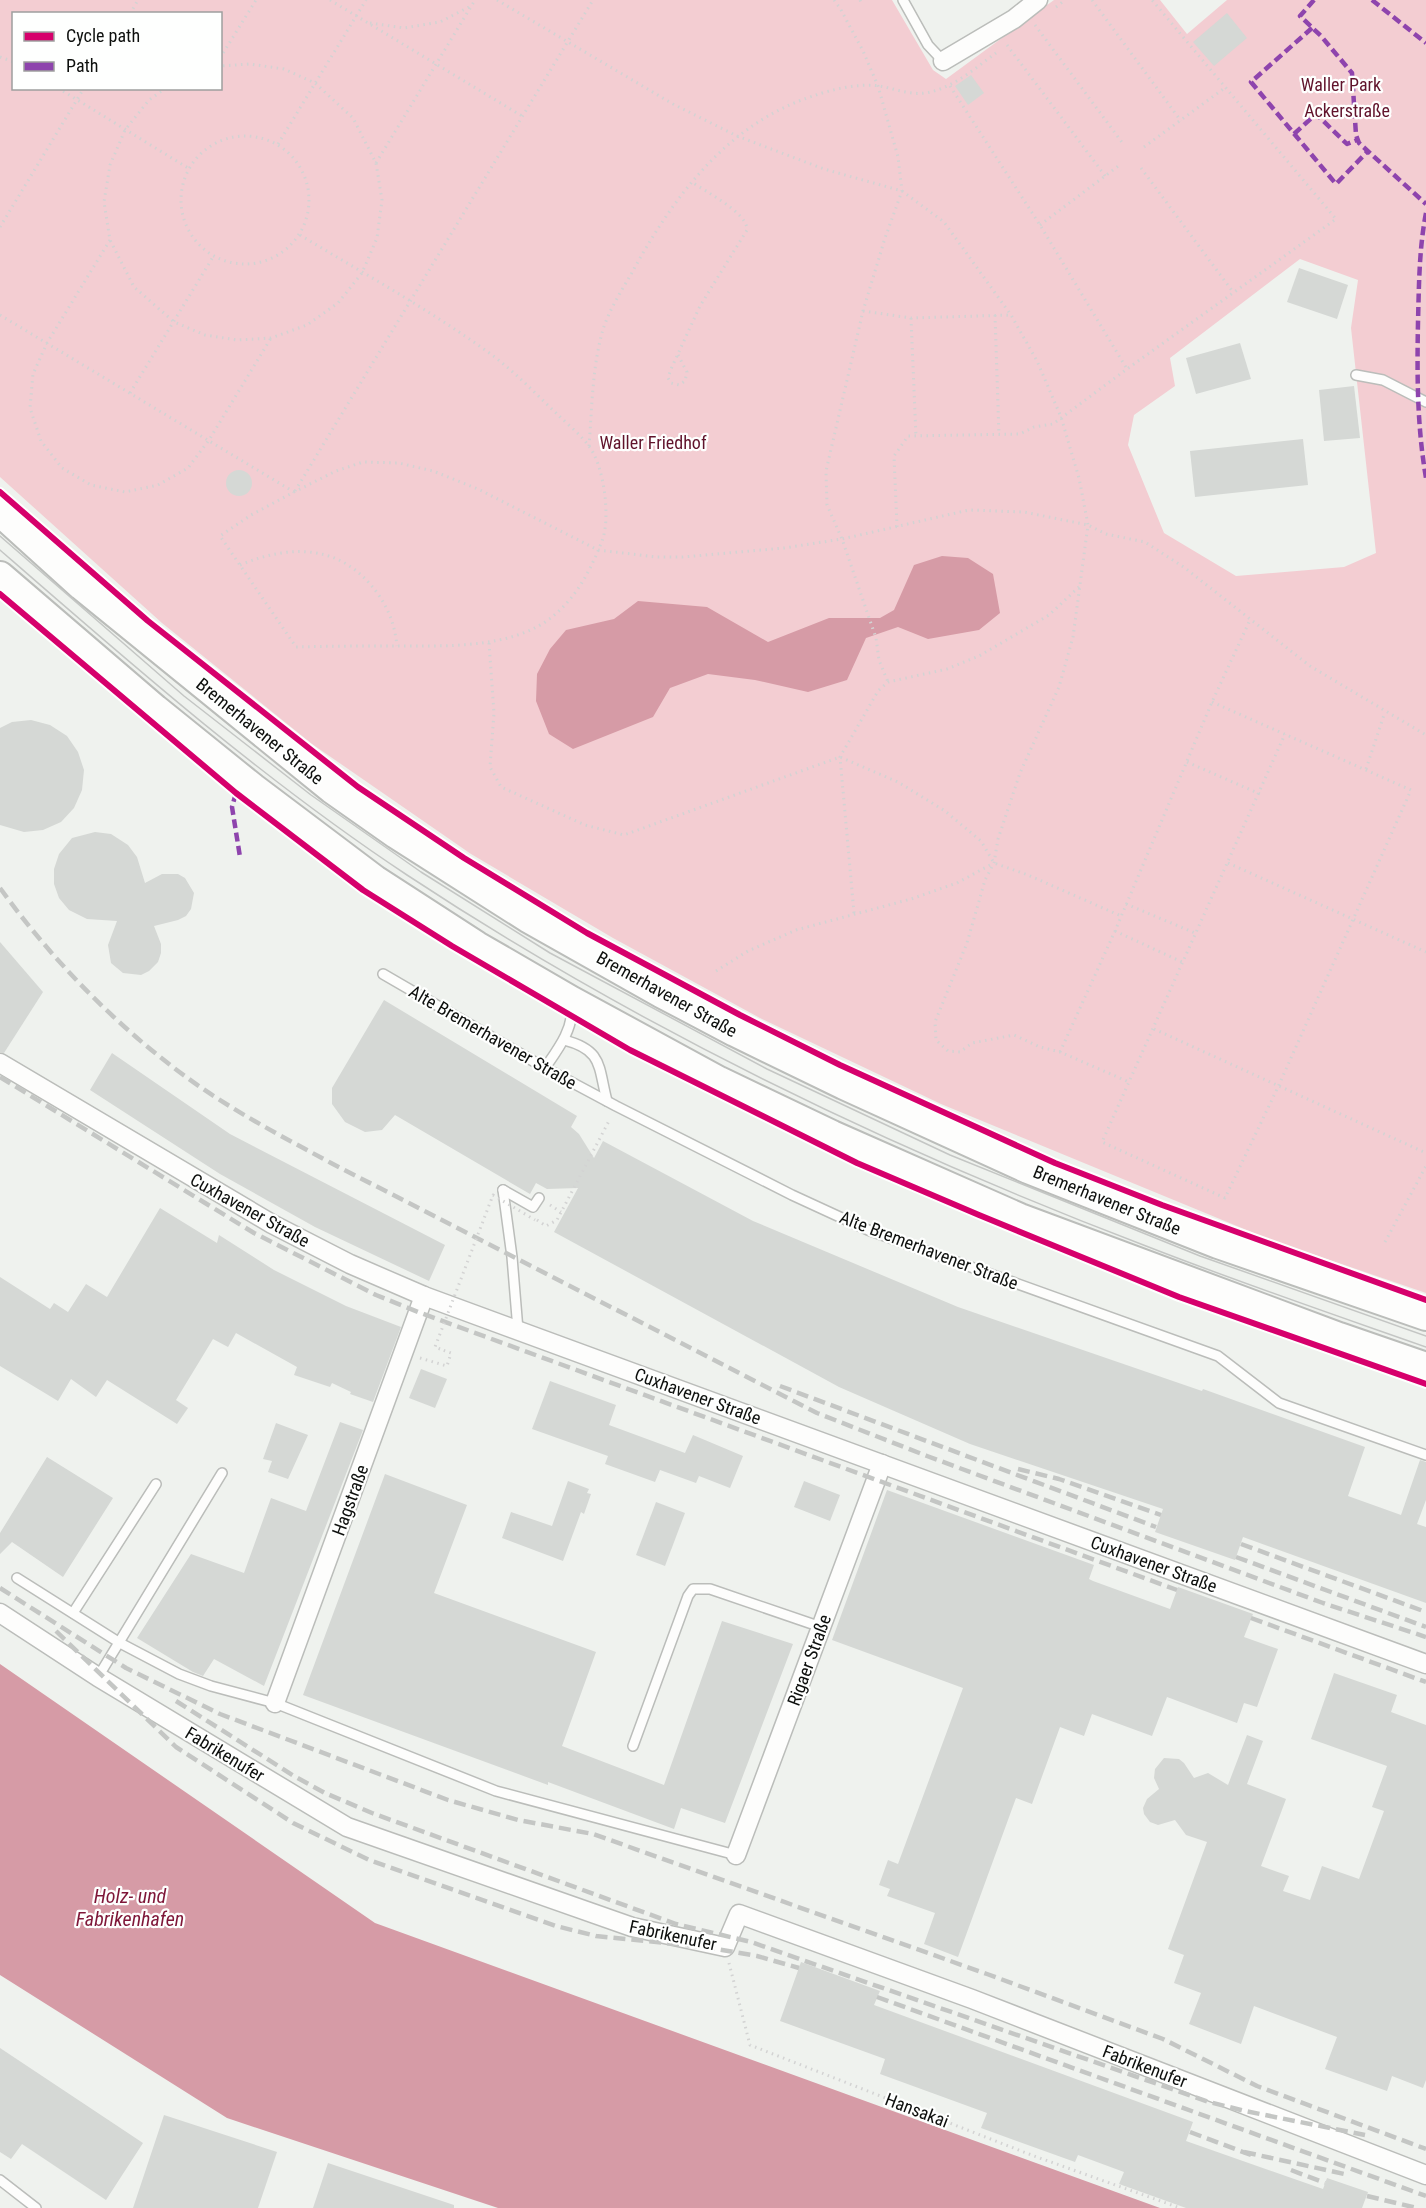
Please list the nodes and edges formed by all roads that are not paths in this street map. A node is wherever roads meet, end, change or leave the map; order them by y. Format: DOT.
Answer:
graph roads {
  1 [pos="903,0"];
  2 [pos="1038,0"];
  3 [pos="942,61"];
  4 [pos="1356,375"];
  5 [pos="1426,402"];
  6 [pos="0,512"];
  7 [pos="0,576"];
  8 [pos="383,974"];
  9 [pos="572,1001"];
  10 [pos="564,1040"];
  11 [pos="0,1063"];
  12 [pos="545,1068"];
  13 [pos="612,1103"];
  14 [pos="539,1198"];
  15 [pos="424,1296"];
  16 [pos="1426,1316"];
  17 [pos="518,1330"];
  18 [pos="1426,1367"];
  19 [pos="1426,1455"];
  20 [pos="882,1464"];
  21 [pos="222,1473"];
  22 [pos="156,1484"];
  23 [pos="17,1578"];
  24 [pos="0,1613"];
  25 [pos="73,1613"];
  26 [pos="821,1627"];
  27 [pos="120,1642"];
  28 [pos="1426,1664"];
  29 [pos="98,1677"];
  30 [pos="275,1703"];
  31 [pos="633,1746"];
  32 [pos="736,1855"];
  33 [pos="1426,2175"];
  34 [pos="0,2180"];
  35 [pos="36,2208"];
  1 -- 3 [label="lane"];
  2 -- 3 [label="street"];
  4 -- 5 [label="lane"];
  6 -- 16 [label="main road, Bremerhavener Straße"];
  7 -- 9 [label="main road"];
  8 -- 12 [label="lane, Alte Bremerhavener Straße"];
  9 -- 10 [label="lane"];
  9 -- 18 [label="main road"];
  10 -- 12 [label="lane"];
  10 -- 13 [label="lane"];
  11 -- 15 [label="street, Cuxhavener Straße"];
  12 -- 13 [label="lane, Alte Bremerhavener Straße"];
  13 -- 19 [label="lane, Alte Bremerhavener Straße"];
  14 -- 17 [label="lane"];
  15 -- 17 [label="street, Cuxhavener Straße"];
  15 -- 30 [label="street, Hagstraße"];
  17 -- 20 [label="street, Cuxhavener Straße"];
  20 -- 26 [label="street, Rigaer Straße"];
  20 -- 28 [label="street, Cuxhavener Straße"];
  21 -- 27 [label="lane"];
  22 -- 25 [label="lane"];
  23 -- 25 [label="lane"];
  24 -- 29 [label="street, Fabrikenufer"];
  25 -- 27 [label="lane"];
  26 -- 31 [label="lane"];
  26 -- 32 [label="street, Rigaer Straße"];
  27 -- 29 [label="lane"];
  27 -- 30 [label="lane"];
  29 -- 33 [label="street, Fabrikenufer"];
  30 -- 32 [label="lane"];
  34 -- 35 [label="lane"];
}
